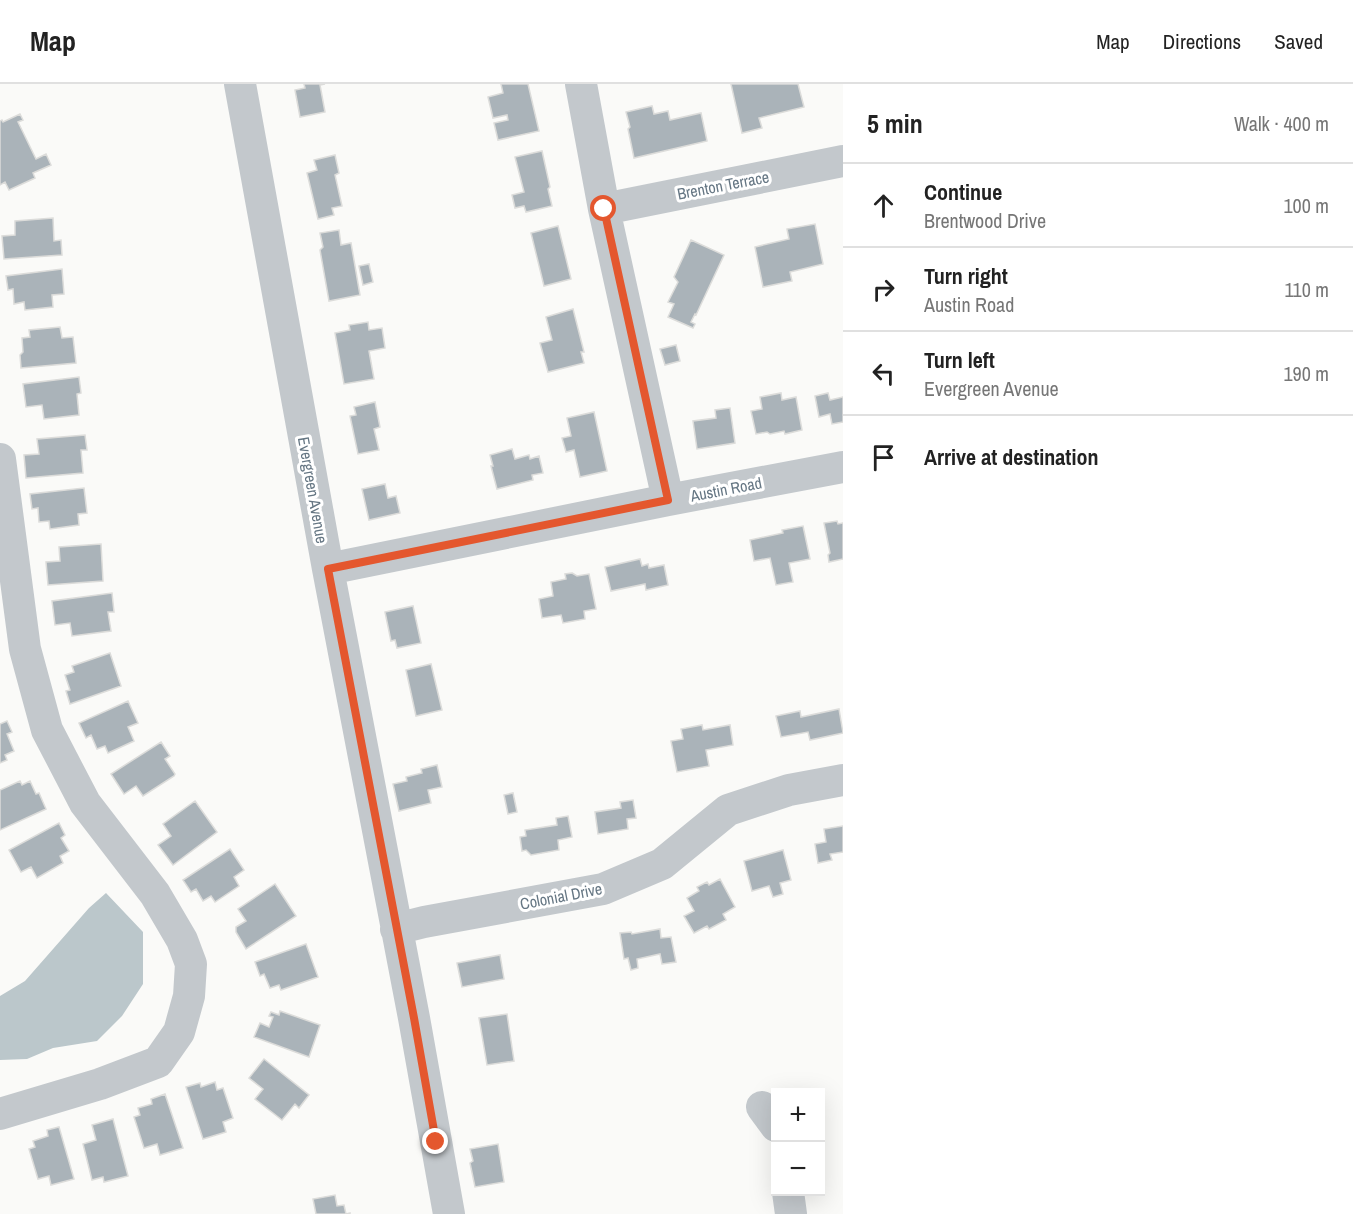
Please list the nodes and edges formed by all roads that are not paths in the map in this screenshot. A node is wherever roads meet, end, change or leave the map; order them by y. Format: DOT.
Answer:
graph roads {
  1 [pos="240,84"];
  2 [pos="581,84"];
  3 [pos="843,161"];
  4 [pos="604,209"];
  5 [pos="0,459"];
  6 [pos="843,467"];
  7 [pos="668,500"];
  8 [pos="328,569"];
  9 [pos="843,780"];
  10 [pos="396,929"];
  11 [pos="0,1114"];
  12 [pos="789,1196"];
  13 [pos="449,1214"];
  14 [pos="791,1214"];
  1 -- 8 [label="street, Evergreen Avenue"];
  2 -- 4 [label="street"];
  3 -- 4 [label="street, Brenton Terrace"];
  4 -- 7 [label="street"];
  5 -- 11 [label="street"];
  6 -- 7 [label="street, Austin Road"];
  7 -- 8 [label="street, Austin Road"];
  8 -- 10 [label="street, Evergreen Avenue"];
  9 -- 10 [label="street, Colonial Drive"];
  10 -- 13 [label="street, Evergreen Avenue"];
  12 -- 14 [label="street"];
}
